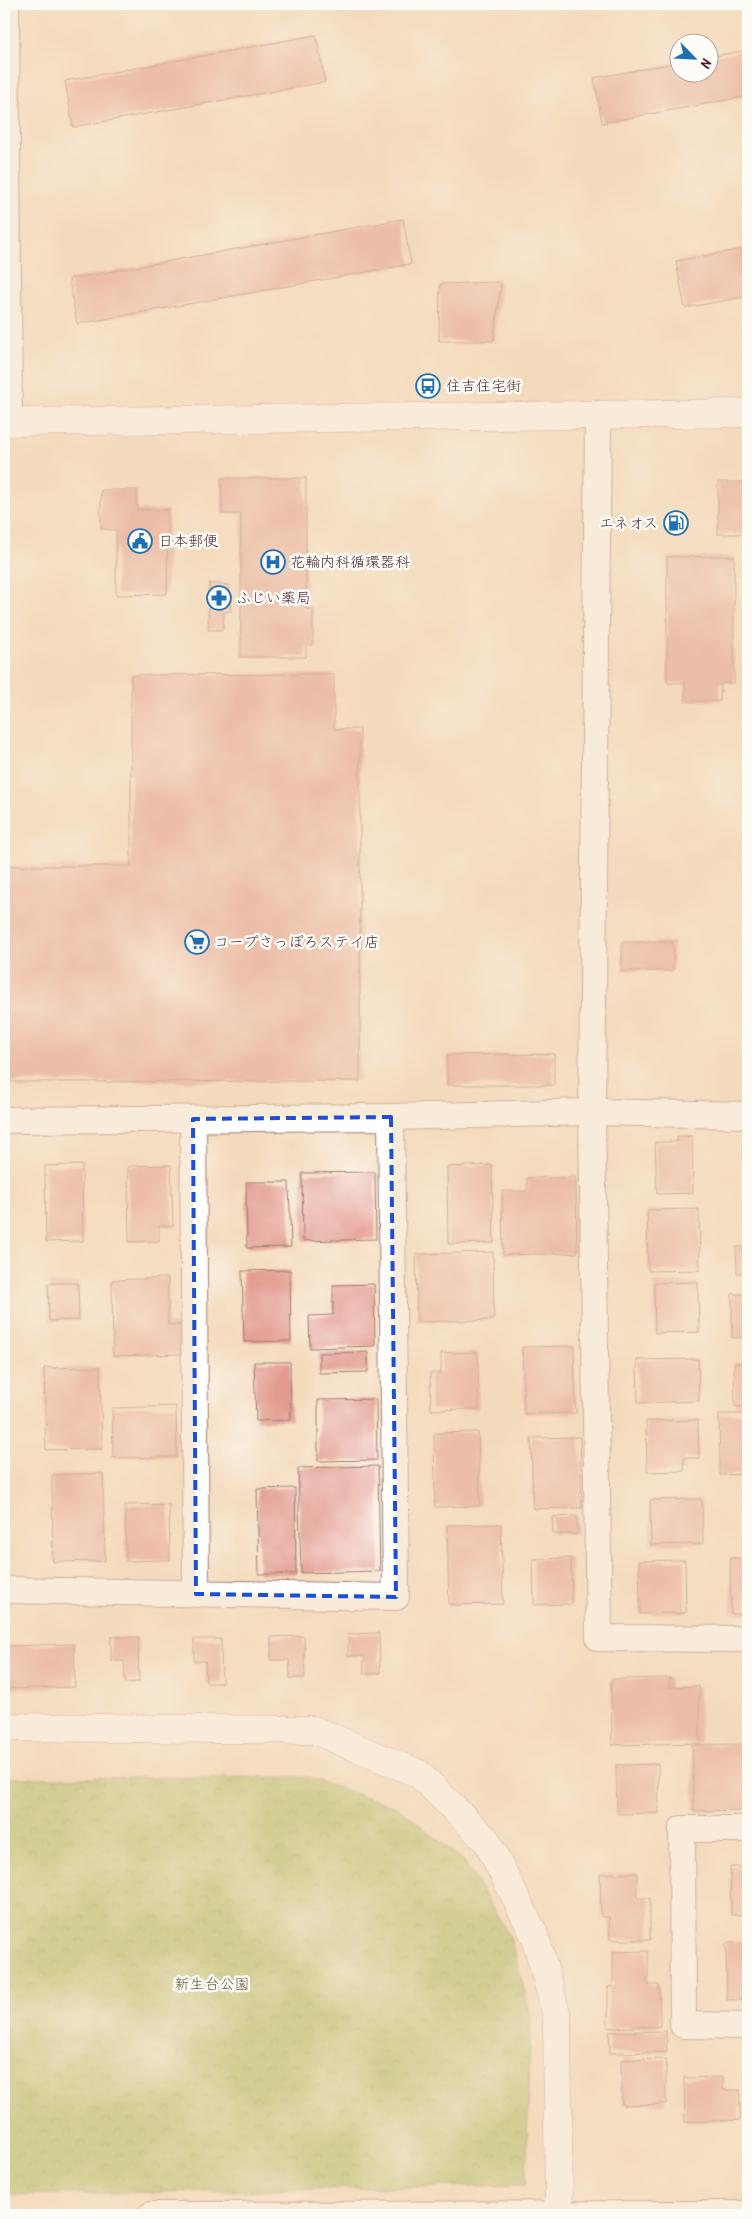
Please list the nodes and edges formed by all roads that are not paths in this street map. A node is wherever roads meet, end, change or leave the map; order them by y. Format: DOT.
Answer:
graph roads {
  1 [pos="6,4"];
  2 [pos="748,413"];
  3 [pos="598,414"];
  4 [pos="6,422"];
  5 [pos="592,1112"];
  6 [pos="748,1115"];
  7 [pos="391,1117"];
  8 [pos="193,1119"];
  9 [pos="4,1120"];
  10 [pos="4,1590"];
  11 [pos="196,1594"];
  12 [pos="748,1639"];
  13 [pos="4,1727"];
  14 [pos="748,1828"];
  15 [pos="748,2026"];
  16 [pos="748,2214"];
  17 [pos="151,2215"];
  18 [pos="236,2215"];
  19 [pos="423,2215"];
  20 [pos="559,2215"];
  21 [pos="674,2215"];
  1 -- 4 [label="street"];
  2 -- 3 [label="street"];
  3 -- 4 [label="street"];
  3 -- 5 [label="street"];
  5 -- 6 [label="street"];
  5 -- 7 [label="street"];
  5 -- 12 [label="street"];
  7 -- 8 [label="street"];
  7 -- 11 [label="street"];
  8 -- 9 [label="street"];
  8 -- 11 [label="street"];
  10 -- 11 [label="street"];
  13 -- 20 [label="street"];
  14 -- 15 [label="street"];
  16 -- 21 [label="street"];
  17 -- 18 [label="street"];
  18 -- 19 [label="street"];
  19 -- 20 [label="street"];
  20 -- 21 [label="street"];
}
